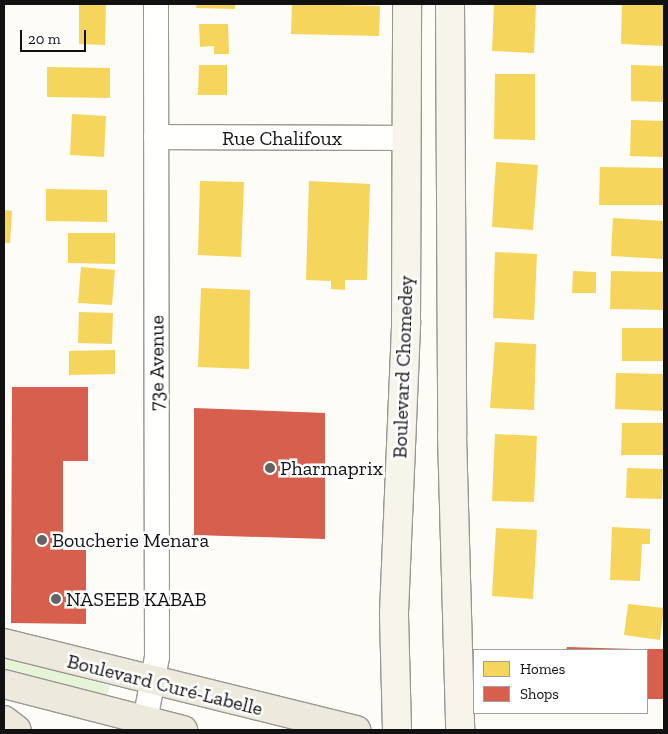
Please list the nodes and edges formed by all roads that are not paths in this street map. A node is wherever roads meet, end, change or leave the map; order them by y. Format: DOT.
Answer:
graph roads {
  1 [pos="156,4"];
  2 [pos="407,4"];
  3 [pos="450,4"];
  4 [pos="156,137"];
  5 [pos="407,138"];
  6 [pos="4,643"];
  7 [pos="153,683"];
  8 [pos="4,684"];
  9 [pos="4,720"];
  10 [pos="145,721"];
  11 [pos="17,730"];
  12 [pos="183,730"];
  13 [pos="356,730"];
  14 [pos="397,730"];
  15 [pos="460,730"];
  1 -- 4 [label="street, 73e Avenue"];
  2 -- 5 [label="street, Boulevard Chomedey"];
  3 -- 15 [label="street"];
  4 -- 5 [label="street, Rue Chalifoux"];
  4 -- 7 [label="street, 73e Avenue"];
  5 -- 14 [label="street, Boulevard Chomedey"];
  6 -- 7 [label="main road, Boulevard Curé-Labelle"];
  7 -- 10 [label="street, 73e Avenue"];
  7 -- 13 [label="main road, Boulevard Curé-Labelle"];
  8 -- 10 [label="main road, Boulevard Curé-Labelle"];
  9 -- 11 [label="main road"];
  10 -- 12 [label="main road, Boulevard Curé-Labelle"];
}
